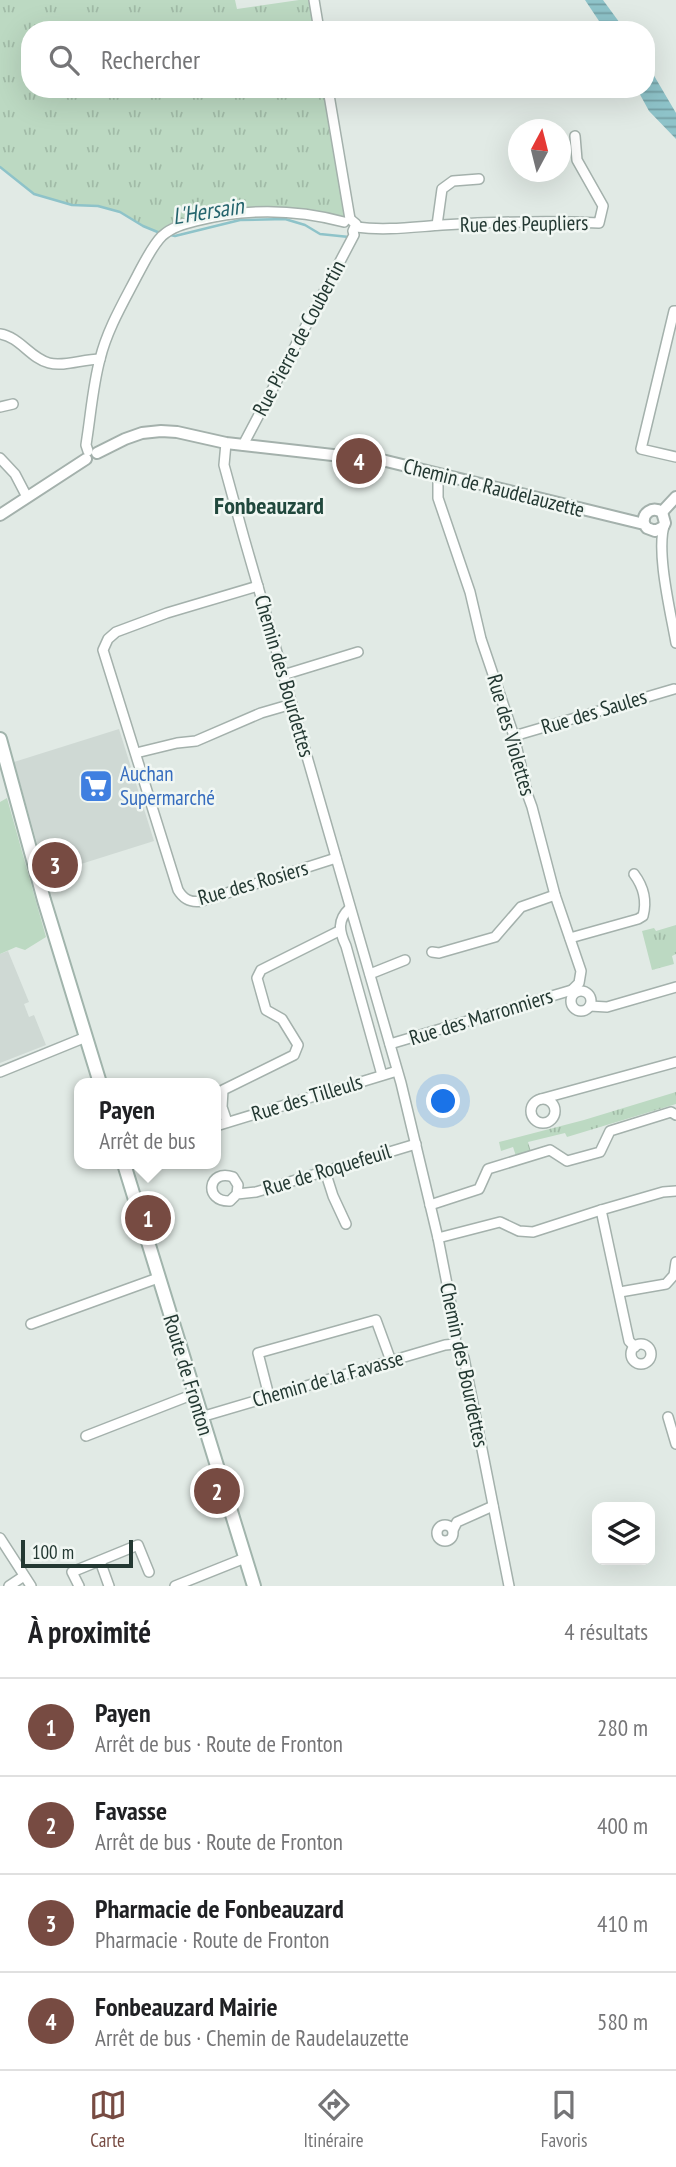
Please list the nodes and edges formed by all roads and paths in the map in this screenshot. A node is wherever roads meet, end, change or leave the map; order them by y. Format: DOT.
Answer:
graph roads {
  1 [pos="314,0"];
  2 [pos="318,21"];
  3 [pos="330,98"];
  4 [pos="575,136"];
  5 [pos="478,179"];
  6 [pos="351,225"];
  7 [pos="437,225"];
  8 [pos="676,311"];
  9 [pos="0,334"];
  10 [pos="100,359"];
  11 [pos="13,404"];
  12 [pos="0,407"];
  13 [pos="226,443"];
  14 [pos="243,445"];
  15 [pos="90,454"];
  16 [pos="676,457"];
  17 [pos="0,458"];
  18 [pos="438,474"];
  19 [pos="27,497"];
  20 [pos="676,497"];
  21 [pos="1,514"];
  22 [pos="663,518"];
  23 [pos="648,527"];
  24 [pos="662,554"];
  25 [pos="258,586"];
  26 [pos="676,643"];
  27 [pos="359,652"];
  28 [pos="283,675"];
  29 [pos="676,688"];
  30 [pos="292,704"];
  31 [pos="514,736"];
  32 [pos="1,743"];
  33 [pos="136,752"];
  34 [pos="336,858"];
  35 [pos="634,874"];
  36 [pos="555,895"];
  37 [pos="350,908"];
  38 [pos="339,932"];
  39 [pos="570,938"];
  40 [pos="432,952"];
  41 [pos="405,960"];
  42 [pos="370,974"];
  43 [pos="676,987"];
  44 [pos="573,991"];
  45 [pos="590,1006"];
  46 [pos="86,1037"];
  47 [pos="390,1044"];
  48 [pos="676,1062"];
  49 [pos="397,1071"];
  50 [pos="0,1073"];
  51 [pos="382,1075"];
  52 [pos="98,1078"];
  53 [pos="541,1099"];
  54 [pos="676,1115"];
  55 [pos="227,1122"];
  56 [pos="221,1124"];
  57 [pos="416,1144"];
  58 [pos="125,1169"];
  59 [pos="325,1171"];
  60 [pos="676,1191"];
  61 [pos="237,1194"];
  62 [pos="430,1205"];
  63 [pos="601,1210"];
  64 [pos="346,1224"];
  65 [pos="438,1238"];
  66 [pos="676,1262"];
  67 [pos="158,1278"];
  68 [pos="620,1292"];
  69 [pos="31,1324"];
  70 [pos="455,1344"];
  71 [pos="635,1347"];
  72 [pos="391,1361"];
  73 [pos="194,1394"];
  74 [pos="269,1396"];
  75 [pos="201,1417"];
  76 [pos="668,1417"];
  77 [pos="86,1436"];
  78 [pos="676,1444"];
  79 [pos="493,1506"];
  80 [pos="453,1530"];
  81 [pos="0,1538"];
  82 [pos="245,1558"];
  83 [pos="100,1561"];
  84 [pos="149,1572"];
  85 [pos="24,1576"];
  86 [pos="9,1586"];
  87 [pos="31,1586"];
  88 [pos="79,1586"];
  89 [pos="108,1586"];
  90 [pos="175,1586"];
  91 [pos="254,1586"];
  92 [pos="509,1586"];
  1 -- 2 [label="street"];
  3 -- 6 [label="street"];
  4 -- 7 [label="street, Rue des Peupliers"];
  5 -- 7 [label="street"];
  6 -- 7 [label="street, Rue des Peupliers"];
  6 -- 10 [label="street, Rue des Peupliers"];
  6 -- 14 [label="street, Rue Pierre de Coubertin"];
  8 -- 16 [label="street"];
  9 -- 10 [label="street"];
  10 -- 15 [label="street, Rue des Peupliers"];
  11 -- 12 [label="street"];
  13 -- 14 [label="street, Chemin de Raudelauzette"];
  13 -- 15 [label="street, Chemin de Raudelauzette"];
  13 -- 25 [label="street, Chemin des Bourdettes"];
  14 -- 18 [label="street, Chemin de Raudelauzette"];
  15 -- 19 [label="street, Chemin de Raudelauzette"];
  17 -- 19 [label="street"];
  18 -- 23 [label="street, Chemin de Raudelauzette"];
  18 -- 31 [label="street, Rue des Violettes"];
  19 -- 21 [label="street, Chemin de Raudelauzette"];
  20 -- 22 [label="street"];
  22 -- 23 [label="street"];
  22 -- 23 [label="street"];
  22 -- 24 [label="street"];
  23 -- 24 [label="street"];
  24 -- 26 [label="street"];
  25 -- 28 [label="street, Chemin des Bourdettes"];
  25 -- 33 [label="street, Rue des Rosiers"];
  27 -- 28 [label="street"];
  28 -- 30 [label="street, Chemin des Bourdettes"];
  29 -- 31 [label="street, Rue des Saules"];
  30 -- 33 [label="street"];
  30 -- 34 [label="street, Chemin des Bourdettes"];
  31 -- 36 [label="street, Rue des Violettes"];
  32 -- 46 [label="main road"];
  33 -- 34 [label="street, Rue des Rosiers"];
  34 -- 37 [label="street, Chemin des Bourdettes"];
  35 -- 39 [label="street"];
  36 -- 39 [label="street, Rue des Violettes"];
  36 -- 40 [label="street"];
  37 -- 38 [label="street"];
  37 -- 42 [label="street, Chemin des Bourdettes"];
  38 -- 51 [label="street"];
  38 -- 55 [label="street"];
  39 -- 44 [label="street, Rue des Violettes"];
  41 -- 42 [label="street"];
  42 -- 47 [label="street, Chemin des Bourdettes"];
  43 -- 45 [label="street"];
  44 -- 45 [label="street"];
  44 -- 45 [label="street"];
  44 -- 47 [label="street, Rue des Marronniers"];
  46 -- 50 [label="street"];
  46 -- 52 [label="main road"];
  47 -- 49 [label="street, Chemin des Bourdettes"];
  48 -- 53 [label="street"];
  49 -- 51 [label="street, Rue des Tilleuls"];
  49 -- 57 [label="street, Chemin des Bourdettes"];
  51 -- 55 [label="street, Rue des Tilleuls"];
  54 -- 62 [label="street"];
  55 -- 56 [label="street, Rue des Tilleuls"];
  57 -- 59 [label="street, Rue de Roquefeuil"];
  57 -- 62 [label="street, Chemin des Bourdettes"];
  58 -- 67 [label="main road, Route de Fronton"];
  59 -- 61 [label="street, Rue de Roquefeuil"];
  59 -- 64 [label="street"];
  60 -- 63 [label="street"];
  62 -- 65 [label="street, Chemin des Bourdettes"];
  63 -- 65 [label="street"];
  63 -- 68 [label="street"];
  65 -- 70 [label="street, Chemin des Bourdettes"];
  66 -- 68 [label="street"];
  67 -- 69 [label="street"];
  67 -- 73 [label="main road, Route de Fronton"];
  68 -- 71 [label="street"];
  70 -- 72 [label="street, Chemin de la Favasse"];
  70 -- 79 [label="street, Chemin des Bourdettes"];
  72 -- 74 [label="street, Chemin de la Favasse"];
  72 -- 74 [label="street"];
  73 -- 75 [label="main road, Route de Fronton"];
  73 -- 77 [label="street"];
  74 -- 75 [label="street, Chemin de la Favasse"];
  75 -- 82 [label="main road, Route de Fronton"];
  76 -- 78 [label="street"];
  79 -- 80 [label="street"];
  79 -- 92 [label="street, Chemin des Bourdettes"];
  81 -- 85 [label="street"];
  82 -- 90 [label="street"];
  82 -- 91 [label="main road, Route de Fronton"];
  83 -- 84 [label="street"];
  83 -- 88 [label="street"];
  83 -- 89 [label="street"];
  85 -- 86 [label="street"];
  85 -- 87 [label="street"];
}
